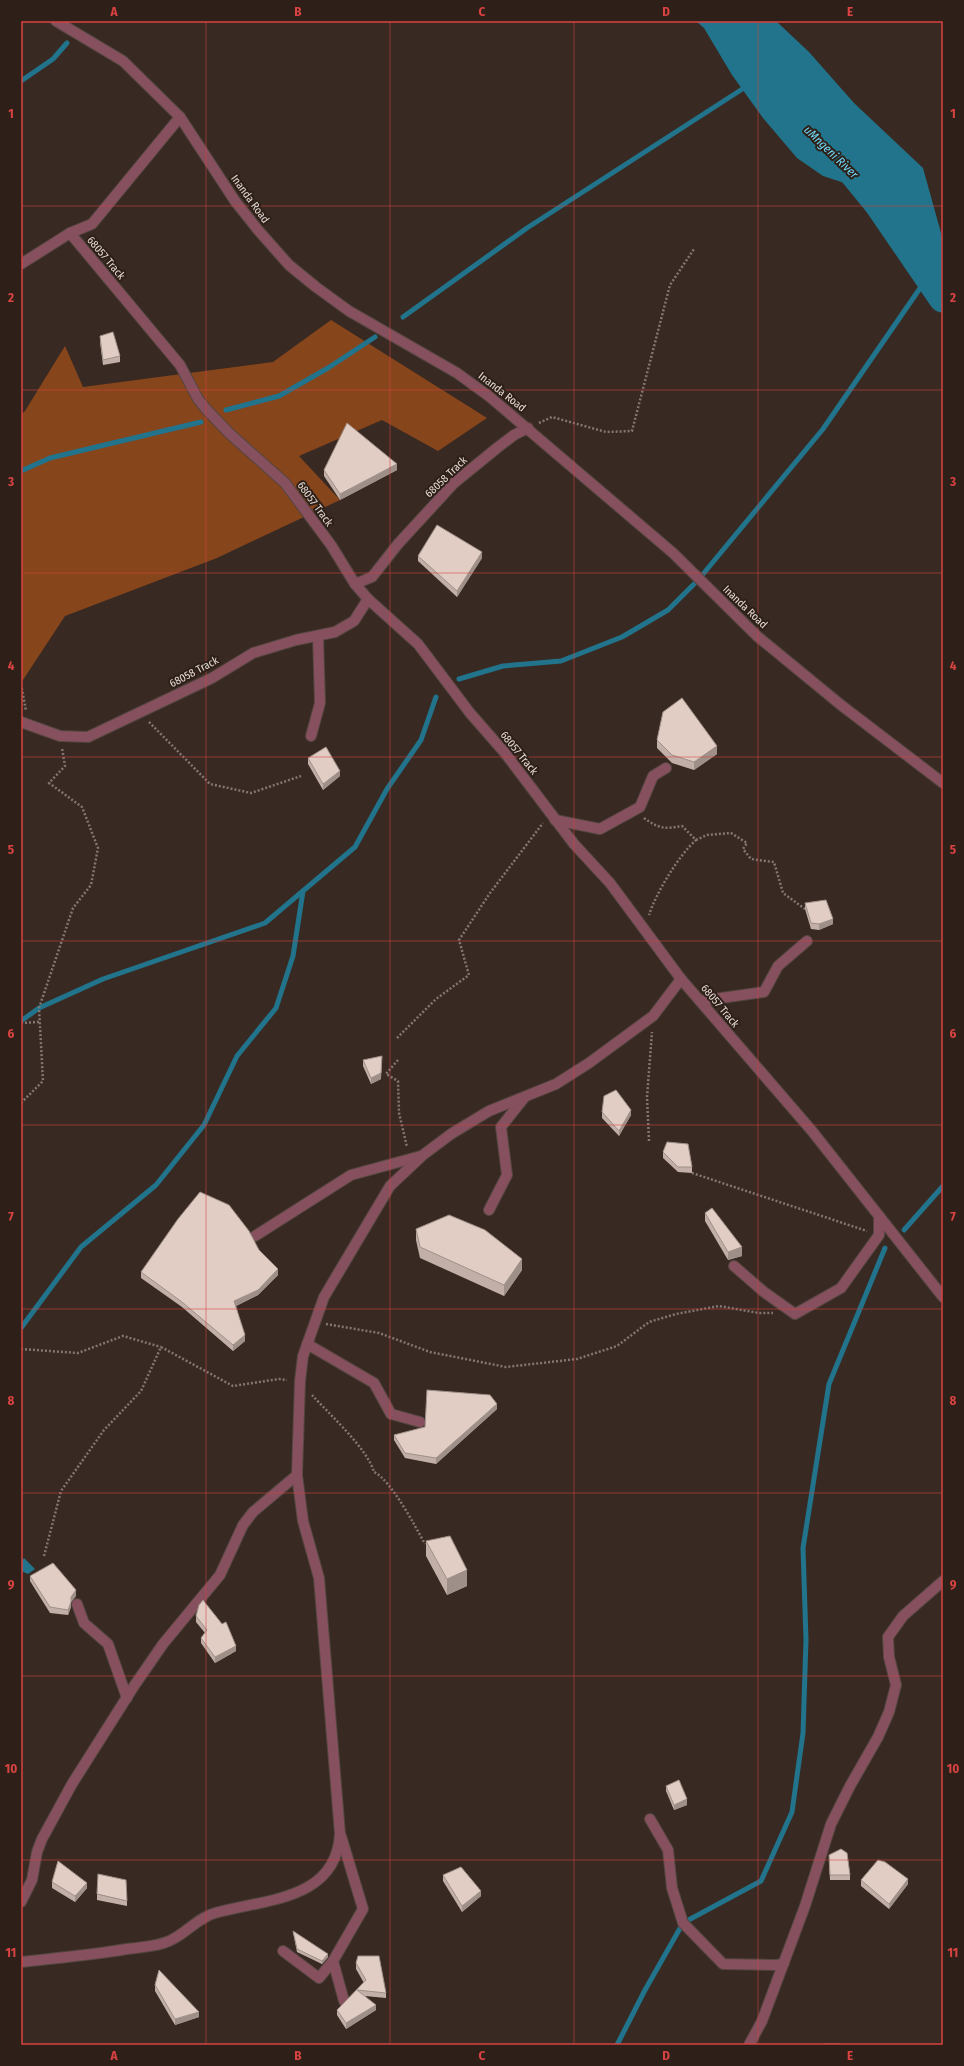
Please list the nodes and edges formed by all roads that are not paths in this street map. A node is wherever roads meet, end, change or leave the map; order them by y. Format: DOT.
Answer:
graph roads {
  1 [pos="56,21"];
  2 [pos="180,117"];
  3 [pos="70,233"];
  4 [pos="21,264"];
  5 [pos="528,428"];
  6 [pos="355,584"];
  7 [pos="368,599"];
  8 [pos="318,636"];
  9 [pos="25,724"];
  10 [pos="311,736"];
  11 [pos="666,768"];
  12 [pos="943,783"];
  13 [pos="553,816"];
  14 [pos="806,941"];
  15 [pos="681,979"];
  16 [pos="700,1001"];
  17 [pos="524,1098"];
  18 [pos="423,1155"];
  19 [pos="489,1210"];
  20 [pos="879,1216"];
  21 [pos="255,1236"];
  22 [pos="734,1266"];
  23 [pos="943,1297"];
  24 [pos="307,1344"];
  25 [pos="420,1422"];
  26 [pos="298,1475"];
  27 [pos="943,1581"];
  28 [pos="77,1604"];
  29 [pos="127,1698"];
  30 [pos="650,1818"];
  31 [pos="340,1834"];
  32 [pos="21,1902"];
  33 [pos="283,1951"];
  34 [pos="23,1961"];
  35 [pos="333,1961"];
  36 [pos="784,1963"];
  37 [pos="344,2001"];
  38 [pos="749,2045"];
  1 -- 2 [label="street, Inanda Road"];
  2 -- 3 [label="street"];
  2 -- 5 [label="street, Inanda Road"];
  3 -- 4 [label="street"];
  3 -- 6 [label="street, 68057 Track"];
  5 -- 6 [label="street, 68058 Track"];
  5 -- 12 [label="street, Inanda Road"];
  6 -- 7 [label="street, 68057 Track"];
  7 -- 8 [label="street, 68058 Track"];
  7 -- 13 [label="street, 68057 Track"];
  8 -- 9 [label="street, 68058 Track"];
  8 -- 10 [label="street"];
  11 -- 13 [label="street"];
  13 -- 15 [label="street, 68057 Track"];
  14 -- 16 [label="street"];
  15 -- 16 [label="street, 68057 Track"];
  15 -- 17 [label="street"];
  16 -- 20 [label="street, 68057 Track"];
  17 -- 18 [label="street"];
  17 -- 19 [label="street"];
  18 -- 21 [label="street"];
  18 -- 24 [label="street"];
  20 -- 22 [label="street"];
  20 -- 23 [label="street, 68057 Track"];
  24 -- 25 [label="street"];
  24 -- 26 [label="street"];
  26 -- 29 [label="street"];
  26 -- 31 [label="street"];
  27 -- 36 [label="street"];
  28 -- 29 [label="street"];
  29 -- 32 [label="street"];
  30 -- 36 [label="street"];
  31 -- 34 [label="street"];
  31 -- 35 [label="street"];
  33 -- 35 [label="street"];
  35 -- 37 [label="street"];
  36 -- 38 [label="street"];
}
